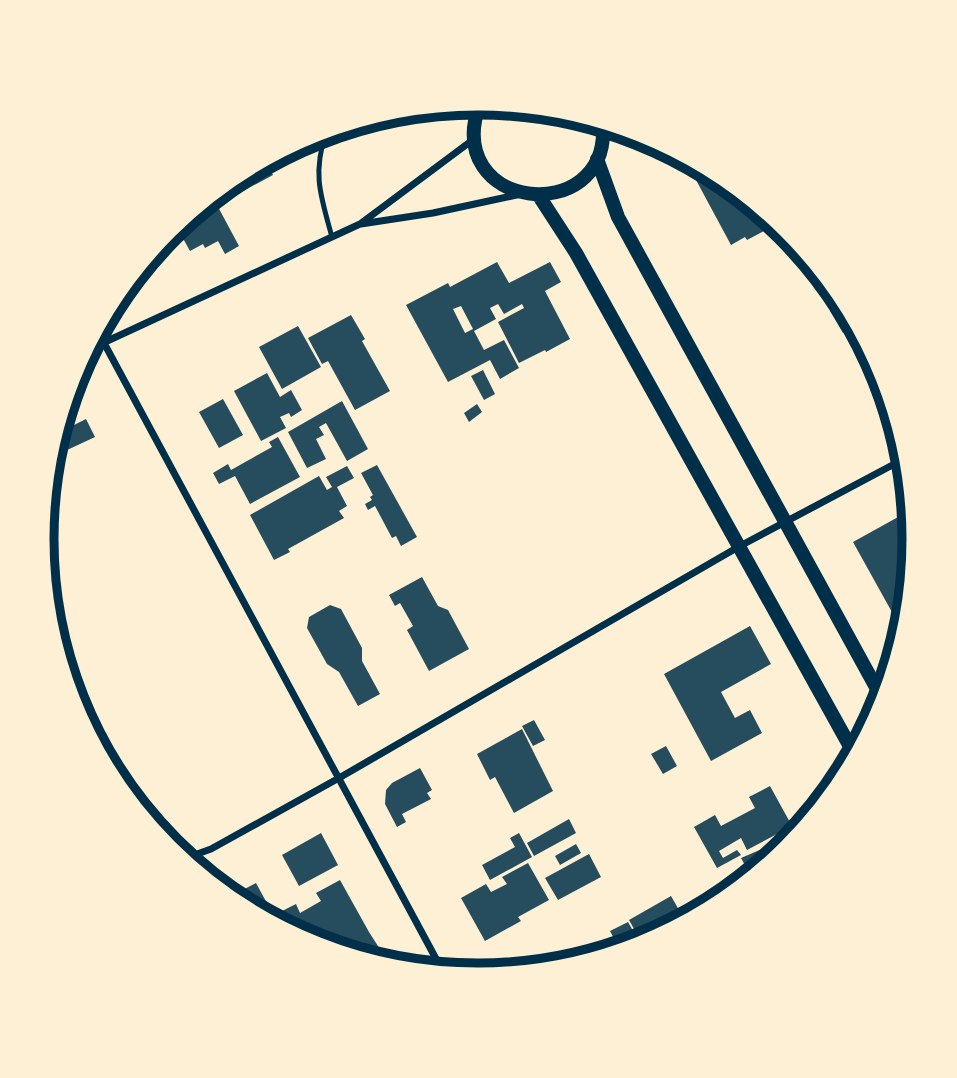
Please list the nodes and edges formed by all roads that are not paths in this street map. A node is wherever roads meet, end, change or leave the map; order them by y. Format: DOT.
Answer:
graph roads {
  1 [pos="475,115"];
  2 [pos="605,134"];
  3 [pos="474,139"];
  4 [pos="321,145"];
  5 [pos="597,159"];
  6 [pos="521,194"];
  7 [pos="539,196"];
  8 [pos="360,224"];
  9 [pos="332,237"];
  10 [pos="104,343"];
  11 [pos="896,463"];
  12 [pos="786,523"];
  13 [pos="740,546"];
  14 [pos="876,686"];
  15 [pos="849,745"];
  16 [pos="339,778"];
  17 [pos="195,855"];
  18 [pos="437,961"];
  1 -- 3 [label="main road"];
  2 -- 5 [label="main road"];
  3 -- 6 [label="main road"];
  3 -- 8 [label="street"];
  4 -- 9 [label="lane"];
  5 -- 7 [label="main road"];
  5 -- 12 [label="main road"];
  6 -- 7 [label="main road"];
  6 -- 8 [label="street"];
  7 -- 13 [label="main road"];
  8 -- 9 [label="street"];
  9 -- 10 [label="street"];
  10 -- 16 [label="street"];
  11 -- 12 [label="street"];
  12 -- 13 [label="street"];
  12 -- 14 [label="main road"];
  13 -- 15 [label="main road"];
  13 -- 16 [label="street"];
  16 -- 17 [label="street"];
  16 -- 18 [label="street"];
}
